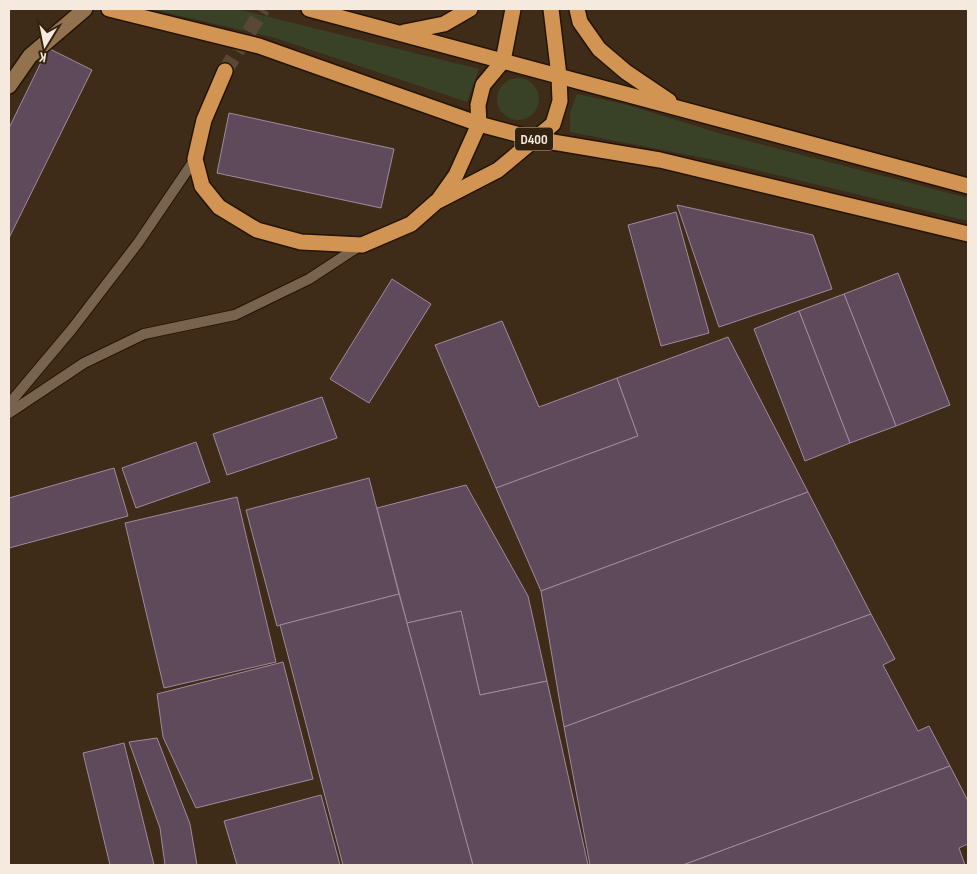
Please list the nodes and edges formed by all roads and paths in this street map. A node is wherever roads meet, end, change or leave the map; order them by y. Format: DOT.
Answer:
graph roads {
  1 [pos="85,9"];
  2 [pos="110,9"];
  3 [pos="309,9"];
  4 [pos="470,9"];
  5 [pos="513,9"];
  6 [pos="551,9"];
  7 [pos="577,9"];
  8 [pos="399,33"];
  9 [pos="503,62"];
  10 [pos="225,71"];
  11 [pos="559,76"];
  12 [pos="9,86"];
  13 [pos="678,107"];
  14 [pos="480,124"];
  15 [pos="535,139"];
  16 [pos="195,159"];
  17 [pos="968,186"];
  18 [pos="436,202"];
  19 [pos="968,234"];
  20 [pos="362,244"];
  21 [pos="9,404"];
  22 [pos="9,413"];
  1 -- 12 [label="street"];
  2 -- 14 [label="highway, D400"];
  3 -- 8 [label="highway"];
  4 -- 8 [label="highway"];
  5 -- 9 [label="highway"];
  6 -- 11 [label="highway"];
  7 -- 13 [label="highway"];
  8 -- 9 [label="highway"];
  9 -- 11 [label="highway"];
  9 -- 14 [label="highway"];
  10 -- 16 [label="highway"];
  11 -- 13 [label="highway"];
  11 -- 15 [label="highway"];
  13 -- 17 [label="highway"];
  14 -- 15 [label="highway, D400"];
  14 -- 18 [label="highway"];
  15 -- 18 [label="highway"];
  15 -- 19 [label="highway, D400"];
  16 -- 20 [label="highway"];
  16 -- 21 [label="lane"];
  18 -- 20 [label="highway"];
  20 -- 22 [label="lane"];
}
